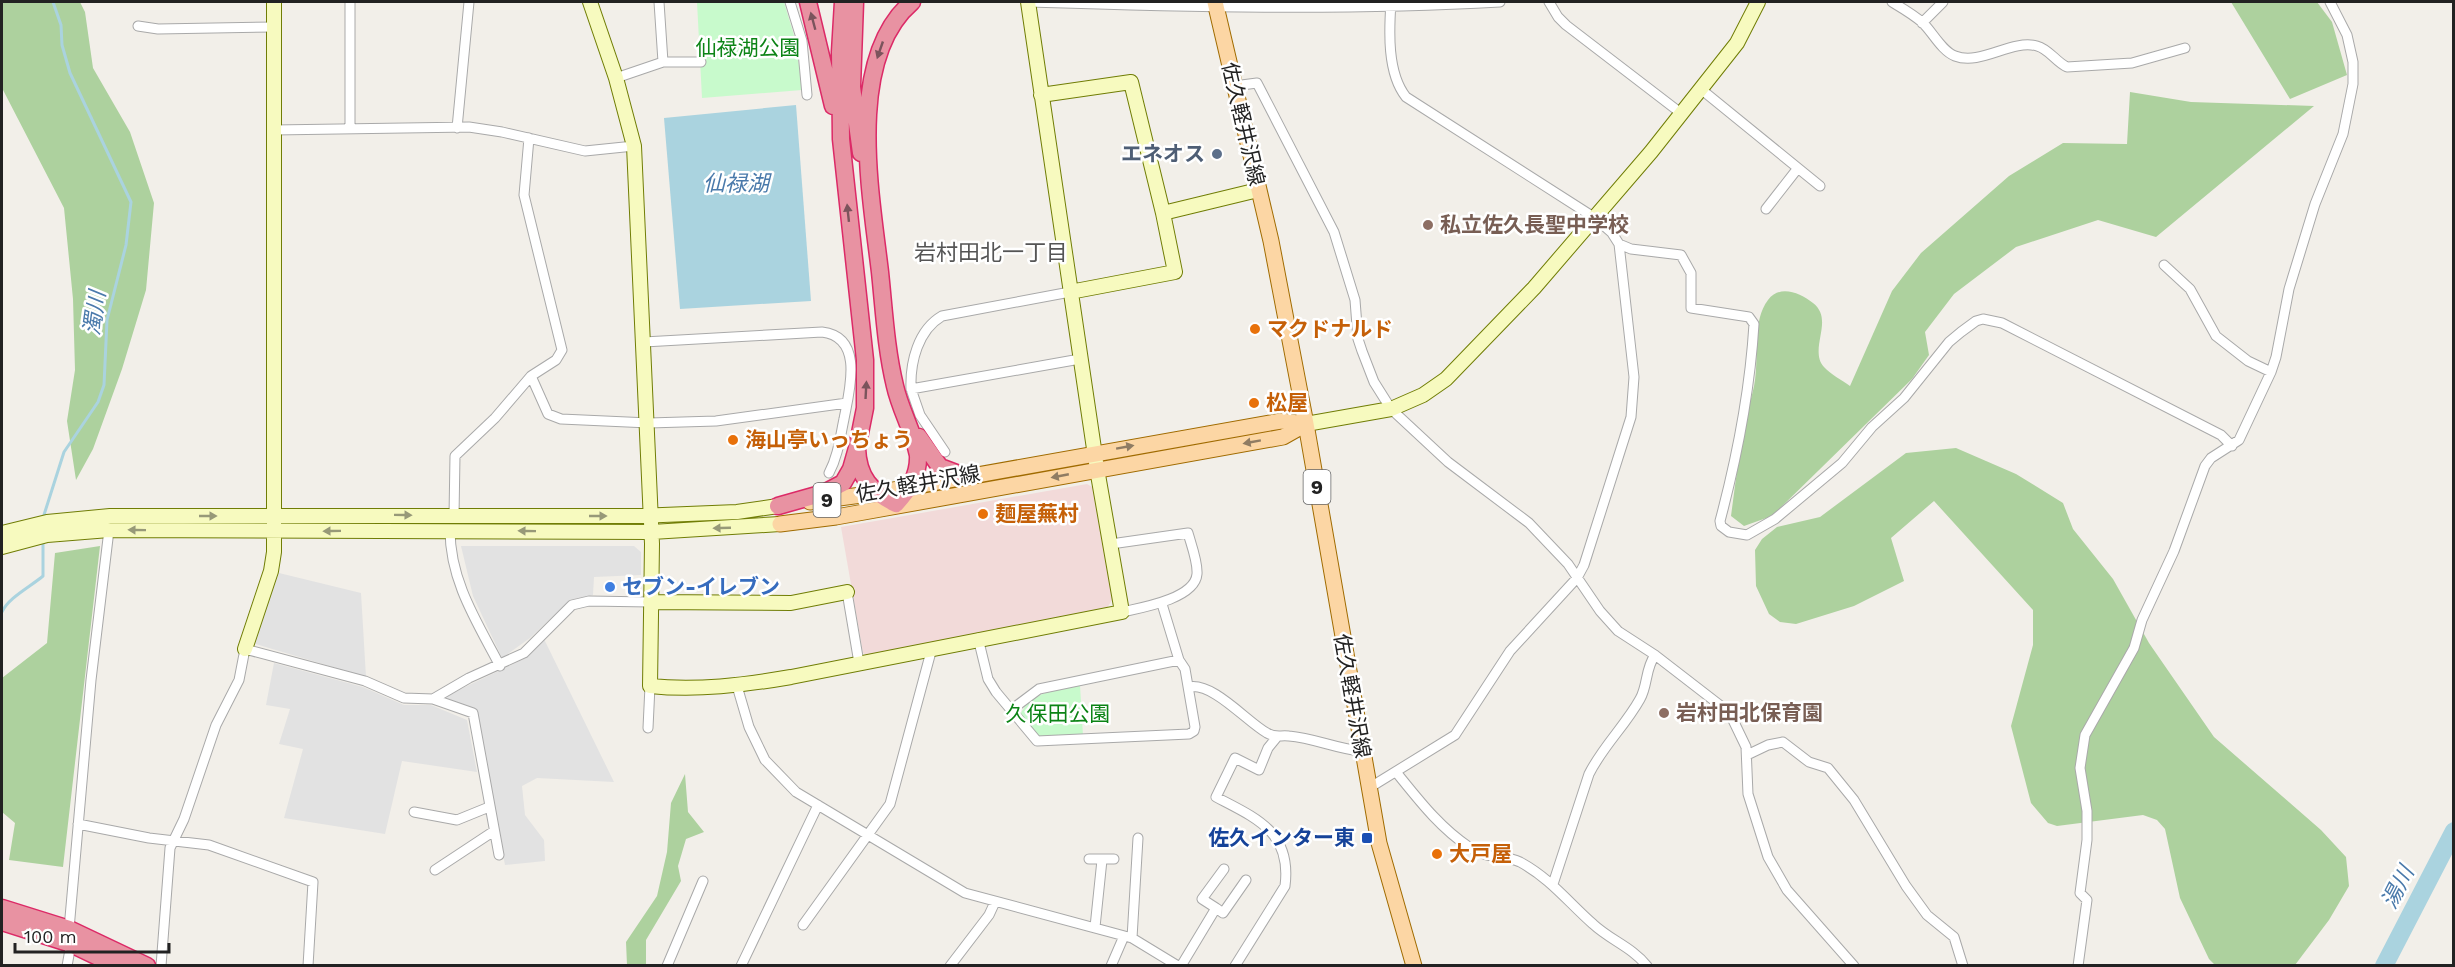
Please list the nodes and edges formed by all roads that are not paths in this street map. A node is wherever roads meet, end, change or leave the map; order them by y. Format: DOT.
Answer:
graph roads {
  1 [pos="274,2"];
  2 [pos="350,2"];
  3 [pos="469,2"];
  4 [pos="590,2"];
  5 [pos="659,2"];
  6 [pos="790,2"];
  7 [pos="807,2"];
  8 [pos="843,2"];
  9 [pos="855,2"];
  10 [pos="912,2"];
  11 [pos="1028,2"];
  12 [pos="1500,2"];
  13 [pos="1549,2"];
  14 [pos="1758,2"];
  15 [pos="1892,2"];
  16 [pos="1943,2"];
  17 [pos="2330,2"];
  18 [pos="1216,5"];
  19 [pos="1391,5"];
  20 [pos="1922,22"];
  21 [pos="138,26"];
  22 [pos="274,27"];
  23 [pos="2185,48"];
  24 [pos="663,62"];
  25 [pos="701,62"];
  26 [pos="616,78"];
  27 [pos="1234,86"];
  28 [pos="1702,90"];
  29 [pos="807,95"];
  30 [pos="1041,95"];
  31 [pos="1682,114"];
  32 [pos="350,128"];
  33 [pos="457,128"];
  34 [pos="274,130"];
  35 [pos="529,138"];
  36 [pos="841,139"];
  37 [pos="634,146"];
  38 [pos="1798,168"];
  39 [pos="1820,186"];
  40 [pos="1258,190"];
  41 [pos="871,199"];
  42 [pos="1766,209"];
  43 [pos="1163,213"];
  44 [pos="1595,218"];
  45 [pos="1619,244"];
  46 [pos="2164,265"];
  47 [pos="1070,292"];
  48 [pos="644,342"];
  49 [pos="1080,359"];
  50 [pos="2271,372"];
  51 [pos="531,376"];
  52 [pos="911,389"];
  53 [pos="899,402"];
  54 [pos="847,403"];
  55 [pos="1391,409"];
  56 [pos="649,423"];
  57 [pos="1306,424"];
  58 [pos="2232,446"];
  59 [pos="857,448"];
  60 [pos="945,452"];
  61 [pos="1094,453"];
  62 [pos="1097,469"];
  63 [pos="829,473"];
  64 [pos="964,476"];
  65 [pos="911,485"];
  66 [pos="876,493"];
  67 [pos="896,504"];
  68 [pos="778,506"];
  69 [pos="274,515"];
  70 [pos="651,515"];
  71 [pos="452,523"];
  72 [pos="780,524"];
  73 [pos="65,526"];
  74 [pos="109,530"];
  75 [pos="652,531"];
  76 [pos="28,532"];
  77 [pos="274,532"];
  78 [pos="2,533"];
  79 [pos="1111,544"];
  80 [pos="2,547"];
  81 [pos="1577,578"];
  82 [pos="847,592"];
  83 [pos="650,602"];
  84 [pos="1162,604"];
  85 [pos="1122,612"];
  86 [pos="978,638"];
  87 [pos="932,648"];
  88 [pos="245,649"];
  89 [pos="1655,656"];
  90 [pos="1179,660"];
  91 [pos="859,663"];
  92 [pos="500,666"];
  93 [pos="650,686"];
  94 [pos="737,686"];
  95 [pos="1189,687"];
  96 [pos="434,699"];
  97 [pos="1011,710"];
  98 [pos="648,728"];
  99 [pos="1276,737"];
  100 [pos="1362,752"];
  101 [pos="1747,756"];
  102 [pos="1395,772"];
  103 [pos="1368,788"];
  104 [pos="818,805"];
  105 [pos="489,807"];
  106 [pos="414,812"];
  107 [pos="78,824"];
  108 [pos="494,831"];
  109 [pos="868,835"];
  110 [pos="1138,838"];
  111 [pos="173,840"];
  112 [pos="437,855"];
  113 [pos="499,855"];
  114 [pos="1089,859"];
  115 [pos="1114,859"];
  116 [pos="1102,860"];
  117 [pos="1224,869"];
  118 [pos="1246,880"];
  119 [pos="703,881"];
  120 [pos="1553,884"];
  121 [pos="995,902"];
  122 [pos="2,908"];
  123 [pos="1216,908"];
  124 [pos="2,922"];
  125 [pos="803,925"];
  126 [pos="1095,927"];
  127 [pos="70,937"];
  128 [pos="1128,937"];
  129 [pos="67,966"];
  130 [pos="117,966"];
  131 [pos="147,966"];
  132 [pos="161,966"];
  133 [pos="308,966"];
  134 [pos="667,966"];
  135 [pos="741,966"];
  136 [pos="950,966"];
  137 [pos="1111,966"];
  138 [pos="1180,966"];
  139 [pos="1235,966"];
  140 [pos="1414,966"];
  141 [pos="1647,966"];
  142 [pos="1854,966"];
  143 [pos="1963,966"];
  144 [pos="2078,966"];
  1 -- 22 [label="street"];
  2 -- 32 [label="street"];
  3 -- 33 [label="street"];
  4 -- 26 [label="street"];
  5 -- 24 [label="street"];
  6 -- 29 [label="street"];
  36 -- 7 [label="highway, one-way"];
  8 -- 36 [label="highway"];
  9 -- 41 [label="highway"];
  10 -- 41 [label="highway, one-way"];
  11 -- 18 [label="street"];
  11 -- 30 [label="street"];
  12 -- 19 [label="street"];
  13 -- 31 [label="street"];
  14 -- 28 [label="street"];
  15 -- 20 [label="street"];
  16 -- 20 [label="street"];
  17 -- 50 [label="street"];
  18 -- 19 [label="street"];
  18 -- 27 [label="main road, 佐久軽井沢線 / 9"];
  19 -- 44 [label="street"];
  20 -- 23 [label="street"];
  21 -- 22 [label="street"];
  22 -- 34 [label="street"];
  24 -- 25 [label="street"];
  24 -- 26 [label="street"];
  26 -- 37 [label="street"];
  27 -- 40 [label="main road, 佐久軽井沢線 / 9"];
  27 -- 55 [label="street"];
  28 -- 31 [label="street"];
  28 -- 38 [label="street"];
  30 -- 43 [label="street"];
  30 -- 47 [label="street"];
  31 -- 44 [label="street"];
  32 -- 33 [label="street"];
  32 -- 34 [label="street"];
  33 -- 35 [label="street"];
  34 -- 69 [label="street"];
  35 -- 37 [label="street"];
  35 -- 51 [label="street"];
  59 -- 36 [label="highway, one-way"];
  37 -- 48 [label="street"];
  38 -- 39 [label="street"];
  38 -- 42 [label="street"];
  40 -- 43 [label="street"];
  40 -- 57 [label="main road, 佐久軽井沢線 / 9"];
  41 -- 53 [label="highway"];
  43 -- 47 [label="street"];
  44 -- 45 [label="street"];
  44 -- 55 [label="street"];
  45 -- 58 [label="street"];
  45 -- 81 [label="street"];
  46 -- 50 [label="street"];
  47 -- 49 [label="street"];
  47 -- 52 [label="street"];
  48 -- 54 [label="street"];
  48 -- 56 [label="street"];
  49 -- 52 [label="street"];
  49 -- 61 [label="street"];
  50 -- 58 [label="street"];
  51 -- 56 [label="street"];
  51 -- 71 [label="street"];
  52 -- 60 [label="street"];
  53 -- 64 [label="highway"];
  53 -- 65 [label="highway"];
  54 -- 56 [label="street"];
  54 -- 63 [label="street"];
  55 -- 57 [label="street"];
  55 -- 81 [label="street"];
  56 -- 70 [label="street"];
  61 -- 57 [label="main road, 佐久軽井沢線 / 9, one-way"];
  57 -- 62 [label="main road, 佐久軽井沢線 / 9, one-way"];
  57 -- 100 [label="main road, 佐久軽井沢線 / 9"];
  58 -- 144 [label="street"];
  59 -- 66 [label="highway"];
  59 -- 68 [label="highway"];
  61 -- 62 [label="street"];
  61 -- 64 [label="main road, 佐久軽井沢線 / 9"];
  62 -- 67 [label="main road, 佐久軽井沢線 / 9, one-way"];
  62 -- 79 [label="street"];
  64 -- 65 [label="main road, 佐久軽井沢線 / 9"];
  65 -- 66 [label="main road, 佐久軽井沢線 / 9"];
  65 -- 67 [label="highway"];
  66 -- 67 [label="highway"];
  66 -- 68 [label="main road, 佐久軽井沢線 / 9"];
  67 -- 72 [label="main road, 佐久軽井沢線 / 9"];
  68 -- 70 [label="street"];
  69 -- 71 [label="street, one-way"];
  73 -- 69 [label="street, one-way"];
  69 -- 77 [label="street"];
  71 -- 70 [label="street, one-way"];
  70 -- 75 [label="street"];
  75 -- 71 [label="street, one-way"];
  71 -- 77 [label="street, one-way"];
  71 -- 92 [label="street"];
  72 -- 75 [label="street, one-way"];
  73 -- 74 [label="street"];
  73 -- 76 [label="street"];
  77 -- 74 [label="street, one-way"];
  74 -- 107 [label="street"];
  75 -- 83 [label="street"];
  76 -- 78 [label="street"];
  76 -- 80 [label="street"];
  77 -- 88 [label="street"];
  79 -- 84 [label="street"];
  79 -- 85 [label="street"];
  81 -- 89 [label="street"];
  81 -- 102 [label="street"];
  82 -- 83 [label="street"];
  82 -- 91 [label="street"];
  83 -- 92 [label="street"];
  83 -- 93 [label="street"];
  84 -- 85 [label="street"];
  84 -- 90 [label="street"];
  85 -- 86 [label="street"];
  86 -- 87 [label="street"];
  86 -- 97 [label="street"];
  87 -- 91 [label="street"];
  87 -- 109 [label="street"];
  88 -- 96 [label="street"];
  88 -- 111 [label="street"];
  89 -- 101 [label="street"];
  89 -- 120 [label="street"];
  90 -- 95 [label="street"];
  90 -- 97 [label="street"];
  91 -- 94 [label="street"];
  92 -- 96 [label="street"];
  93 -- 94 [label="street"];
  93 -- 98 [label="street"];
  94 -- 104 [label="street"];
  95 -- 97 [label="street"];
  95 -- 99 [label="street"];
  96 -- 105 [label="street"];
  99 -- 100 [label="street"];
  99 -- 139 [label="street"];
  100 -- 103 [label="main road, 佐久軽井沢線 / 9"];
  101 -- 142 [label="street"];
  101 -- 143 [label="street"];
  102 -- 103 [label="street"];
  102 -- 120 [label="street"];
  103 -- 140 [label="main road, 佐久軽井沢線 / 9"];
  104 -- 109 [label="street"];
  104 -- 135 [label="street"];
  105 -- 106 [label="street"];
  105 -- 108 [label="street"];
  107 -- 111 [label="street"];
  107 -- 127 [label="street"];
  108 -- 112 [label="street"];
  108 -- 113 [label="street"];
  109 -- 121 [label="street"];
  109 -- 125 [label="street"];
  110 -- 128 [label="street"];
  111 -- 132 [label="street"];
  111 -- 133 [label="street"];
  114 -- 116 [label="street"];
  115 -- 116 [label="street"];
  116 -- 126 [label="street"];
  117 -- 123 [label="street"];
  118 -- 123 [label="street"];
  119 -- 134 [label="street"];
  120 -- 141 [label="street"];
  121 -- 126 [label="street"];
  121 -- 136 [label="street"];
  122 -- 127 [label="highway"];
  123 -- 138 [label="street"];
  124 -- 127 [label="highway"];
  126 -- 128 [label="street"];
  127 -- 129 [label="street"];
  127 -- 130 [label="highway"];
  127 -- 131 [label="highway"];
  128 -- 137 [label="street"];
  128 -- 138 [label="street"];
}
